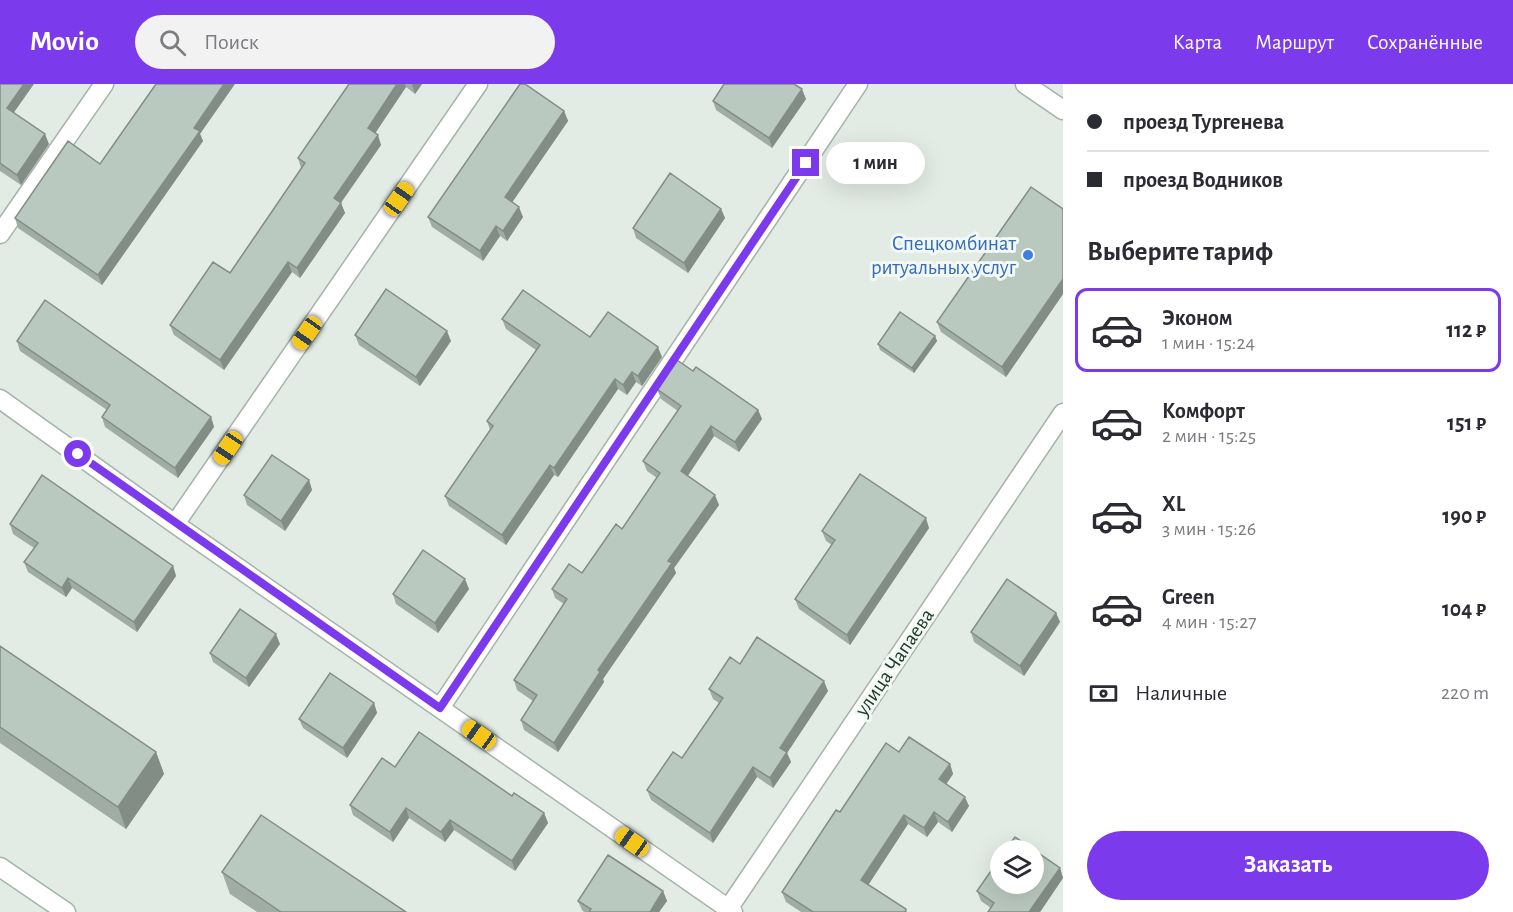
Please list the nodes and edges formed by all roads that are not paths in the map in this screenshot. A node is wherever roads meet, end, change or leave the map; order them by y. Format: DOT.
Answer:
graph roads {
  1 [pos="104,84"];
  2 [pos="478,84"];
  3 [pos="858,84"];
  4 [pos="1025,84"];
  5 [pos="1063,110"];
  6 [pos="0,234"];
  7 [pos="0,399"];
  8 [pos="1063,413"];
  9 [pos="175,524"];
  10 [pos="440,708"];
  11 [pos="0,867"];
  12 [pos="729,911"];
  13 [pos="66,912"];
  1 -- 6 [label="street"];
  2 -- 9 [label="street"];
  3 -- 10 [label="street"];
  4 -- 5 [label="street"];
  7 -- 9 [label="street"];
  8 -- 12 [label="street, улица Чапаева"];
  9 -- 10 [label="street"];
  10 -- 12 [label="street"];
  11 -- 13 [label="street"];
}
